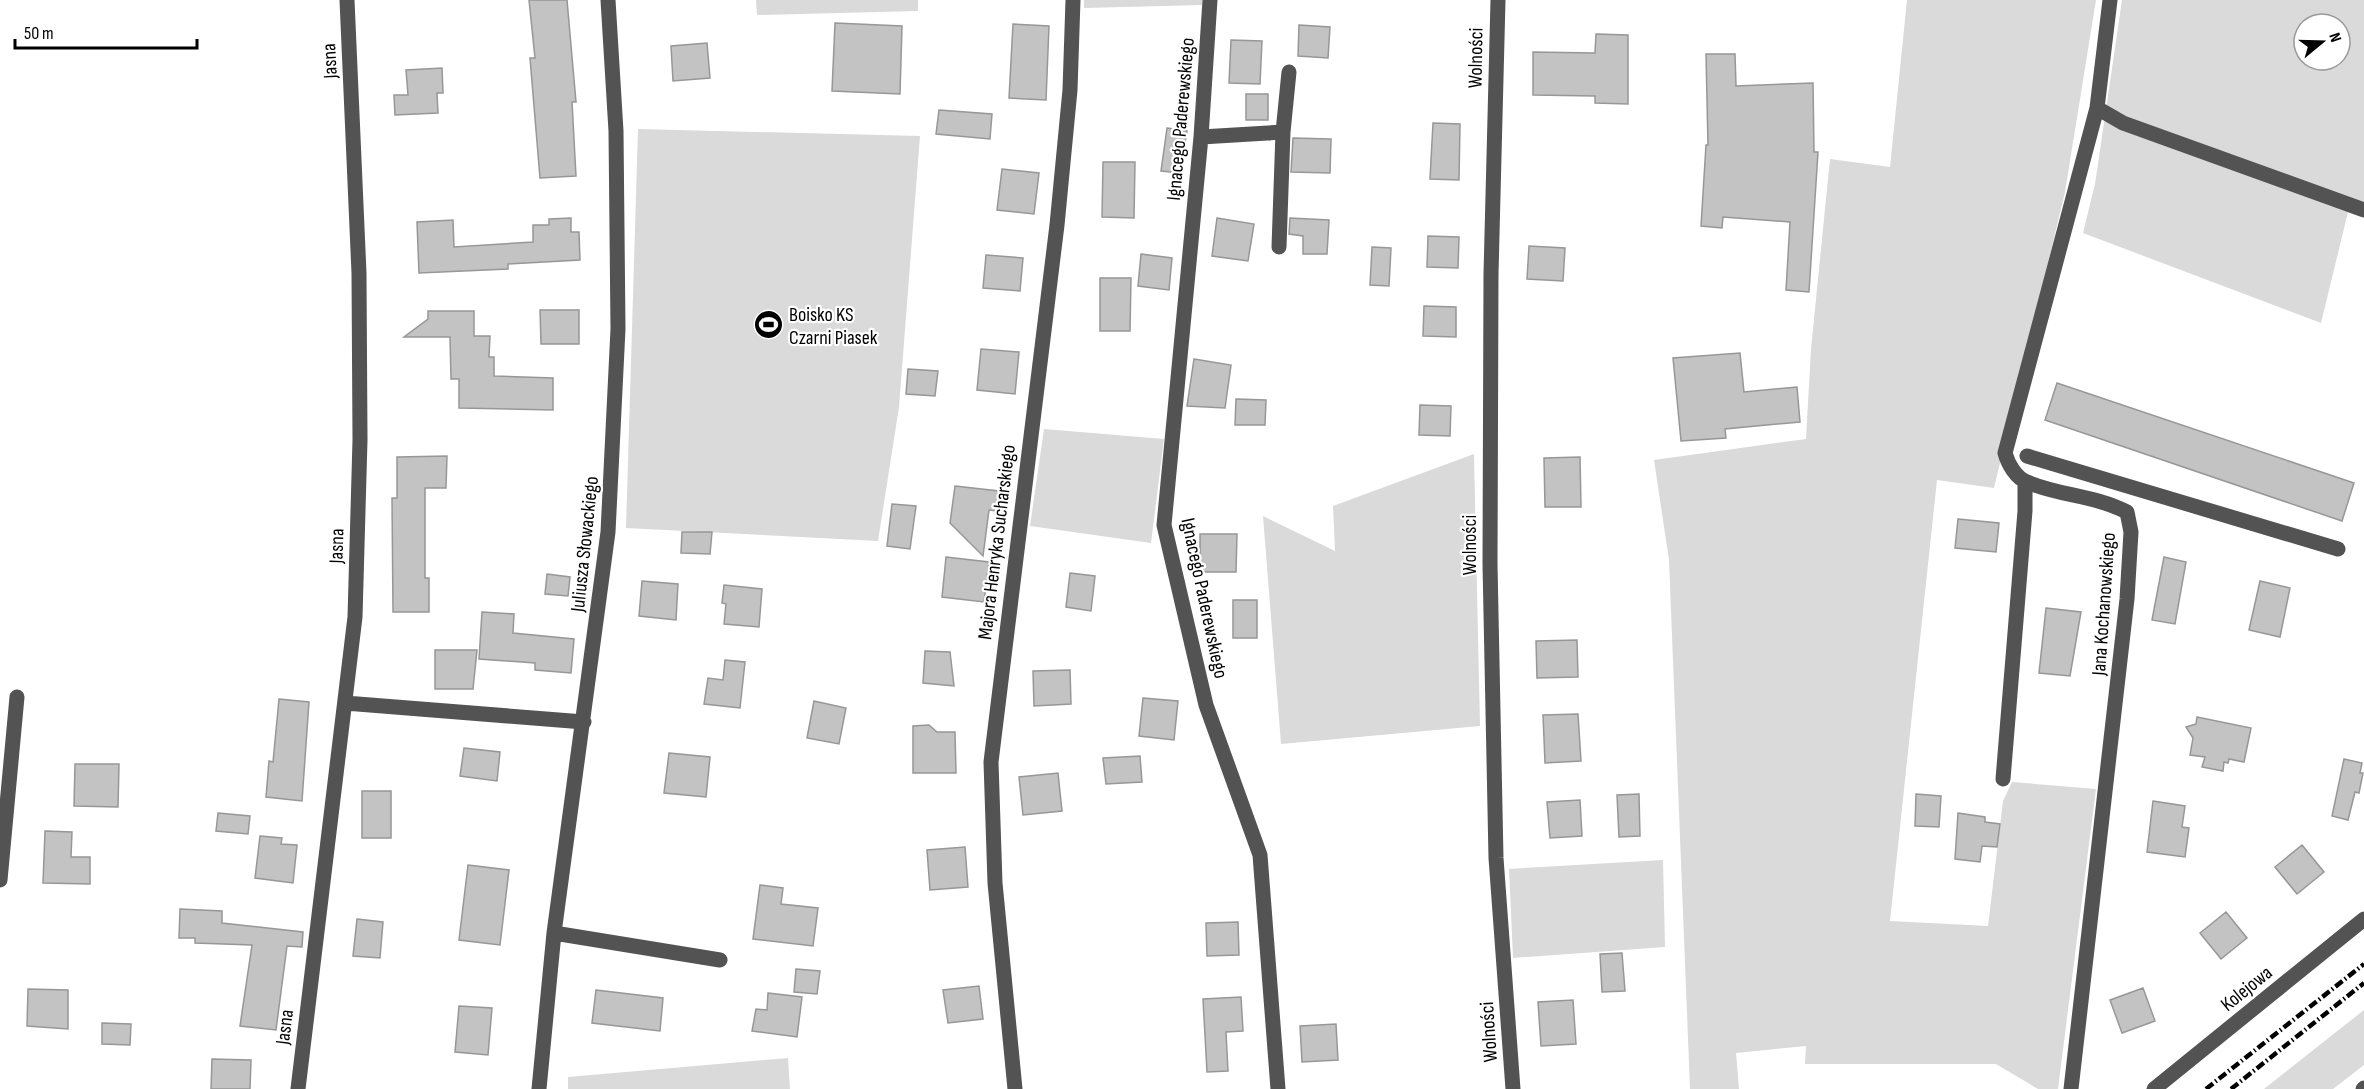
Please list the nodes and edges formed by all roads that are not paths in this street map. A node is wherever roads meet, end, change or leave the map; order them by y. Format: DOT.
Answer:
graph roads {
  1 [pos="347,0"];
  2 [pos="608,0"];
  3 [pos="1073,0"];
  4 [pos="1210,0"];
  5 [pos="1498,0"];
  6 [pos="2110,0"];
  7 [pos="1289,72"];
  8 [pos="2097,108"];
  9 [pos="1283,132"];
  10 [pos="1201,137"];
  11 [pos="2364,210"];
  12 [pos="1279,247"];
  13 [pos="2027,456"];
  14 [pos="2025,482"];
  15 [pos="2141,490"];
  16 [pos="2127,512"];
  17 [pos="2338,549"];
  18 [pos="17,697"];
  19 [pos="345,704"];
  20 [pos="584,722"];
  21 [pos="2003,779"];
  22 [pos="0,880"];
  23 [pos="2364,919"];
  24 [pos="554,933"];
  25 [pos="720,960"];
  26 [pos="298,1089"];
  27 [pos="539,1089"];
  28 [pos="1015,1089"];
  29 [pos="1278,1089"];
  30 [pos="1513,1089"];
  31 [pos="2072,1089"];
  32 [pos="2154,1089"];
  1 -- 19 [label="street, Jasna"];
  2 -- 20 [label="street, Juliusza Słowackiego"];
  3 -- 28 [label="street, Majora Henryka Sucharskiego"];
  4 -- 10 [label="street, Ignacego Paderewskiego"];
  5 -- 30 [label="street, Wolności"];
  6 -- 8 [label="street"];
  7 -- 9 [label="street"];
  8 -- 11 [label="street"];
  8 -- 14 [label="street"];
  9 -- 10 [label="street"];
  9 -- 12 [label="street"];
  10 -- 29 [label="street, Ignacego Paderewskiego"];
  13 -- 15 [label="street"];
  14 -- 16 [label="street, Jana Kochanowskiego"];
  14 -- 21 [label="street"];
  15 -- 16 [label="street"];
  15 -- 17 [label="street"];
  16 -- 31 [label="street, Jana Kochanowskiego"];
  18 -- 22 [label="street"];
  19 -- 20 [label="street"];
  19 -- 26 [label="street, Jasna"];
  20 -- 24 [label="street, Juliusza Słowackiego"];
  23 -- 32 [label="street, Kolejowa"];
  24 -- 25 [label="street"];
  24 -- 27 [label="street, Juliusza Słowackiego"];
}
